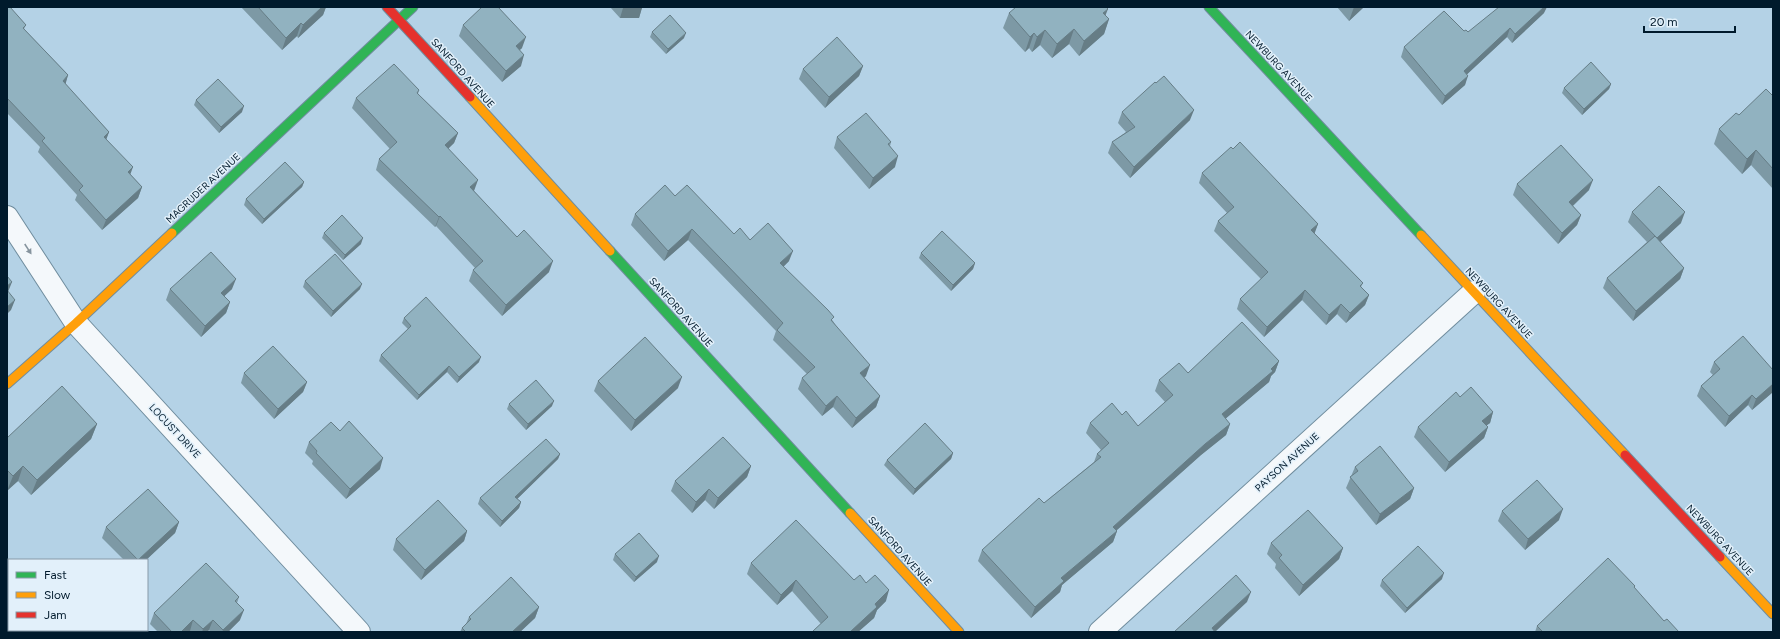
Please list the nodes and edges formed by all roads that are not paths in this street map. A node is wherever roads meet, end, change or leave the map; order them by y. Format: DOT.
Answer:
graph roads {
  1 [pos="387,7"];
  2 [pos="413,7"];
  3 [pos="1209,7"];
  4 [pos="399,20"];
  5 [pos="7,217"];
  6 [pos="1474,292"];
  7 [pos="76,323"];
  8 [pos="7,384"];
  9 [pos="1773,614"];
  10 [pos="359,632"];
  11 [pos="959,632"];
  12 [pos="1100,632"];
  1 -- 4 [label="street, SANFORD AVENUE"];
  2 -- 4 [label="street, MAGRUDER AVENUE"];
  3 -- 6 [label="street, NEWBURG AVENUE"];
  4 -- 7 [label="street, MAGRUDER AVENUE"];
  4 -- 11 [label="street, SANFORD AVENUE"];
  5 -- 7 [label="street, LOCUST DRIVE, one-way"];
  6 -- 9 [label="street, NEWBURG AVENUE"];
  6 -- 12 [label="street, PAYSON AVENUE"];
  7 -- 8 [label="street, MAGRUDER AVENUE"];
  7 -- 10 [label="street, LOCUST DRIVE"];
}
